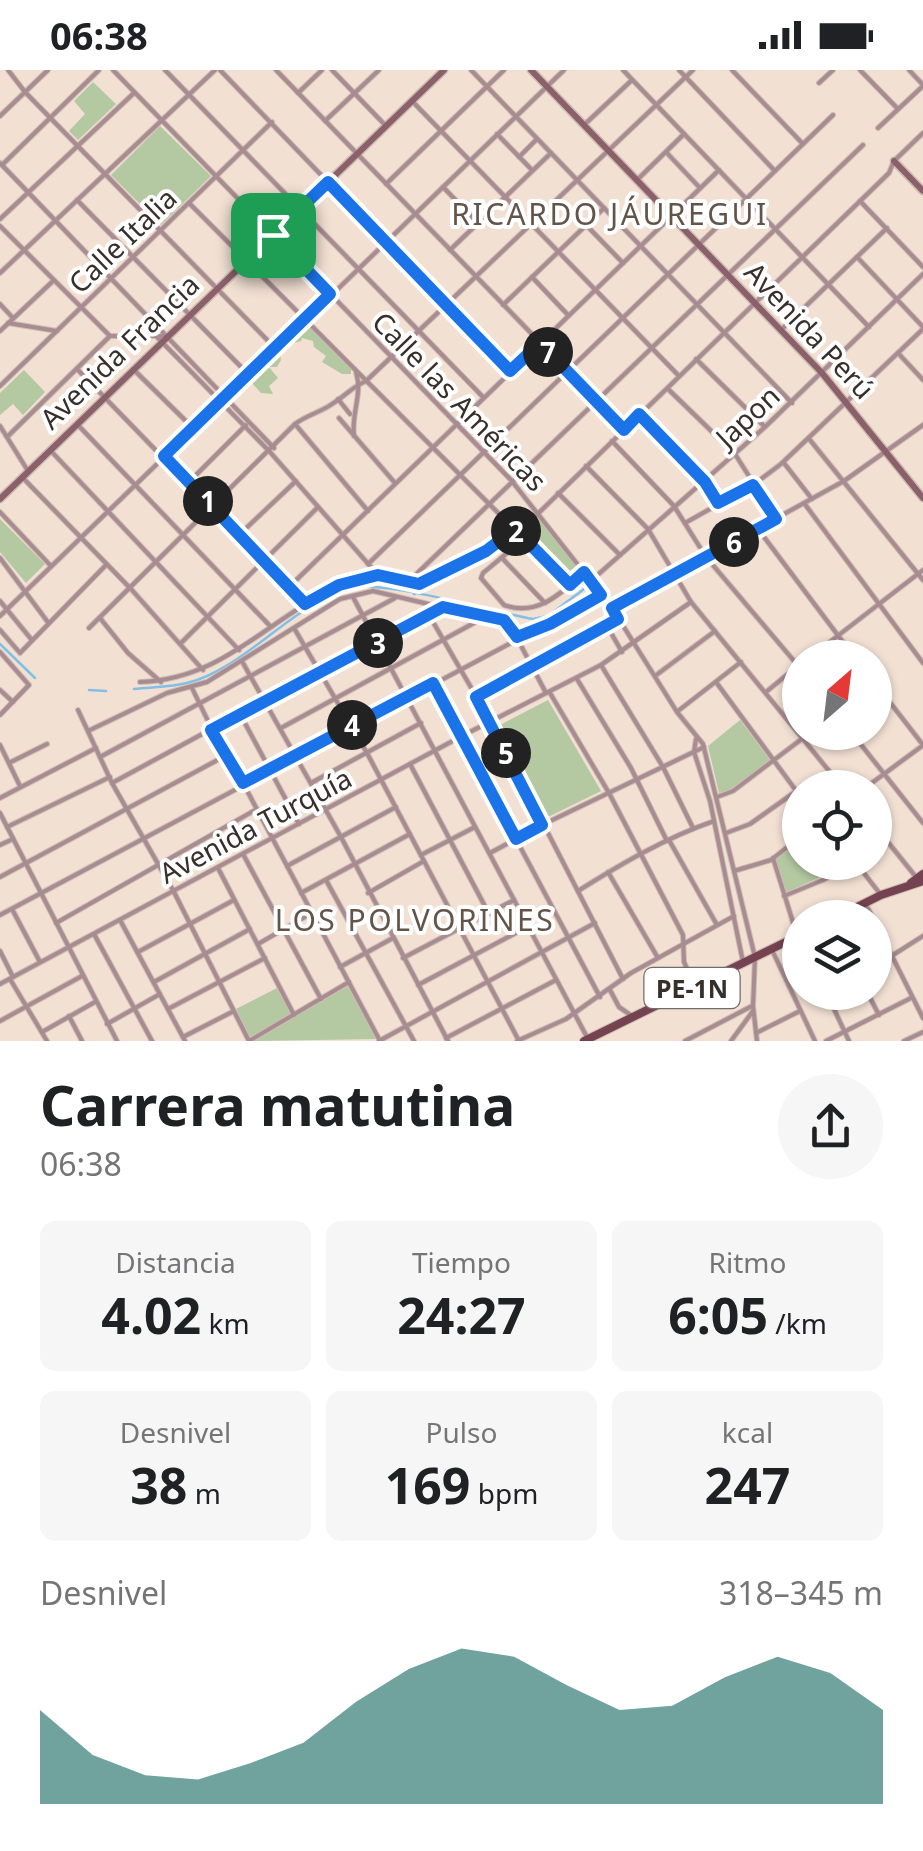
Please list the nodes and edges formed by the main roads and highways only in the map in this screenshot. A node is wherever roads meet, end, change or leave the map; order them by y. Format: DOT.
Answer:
graph roads {
  1 [pos="918,879"];
  2 [pos="871,900"];
  3 [pos="782,945"];
  4 [pos="586,1040"];
  1 -- 2 [label="main road"];
  3 -- 4 [label="main road, PE-1N"];
}
